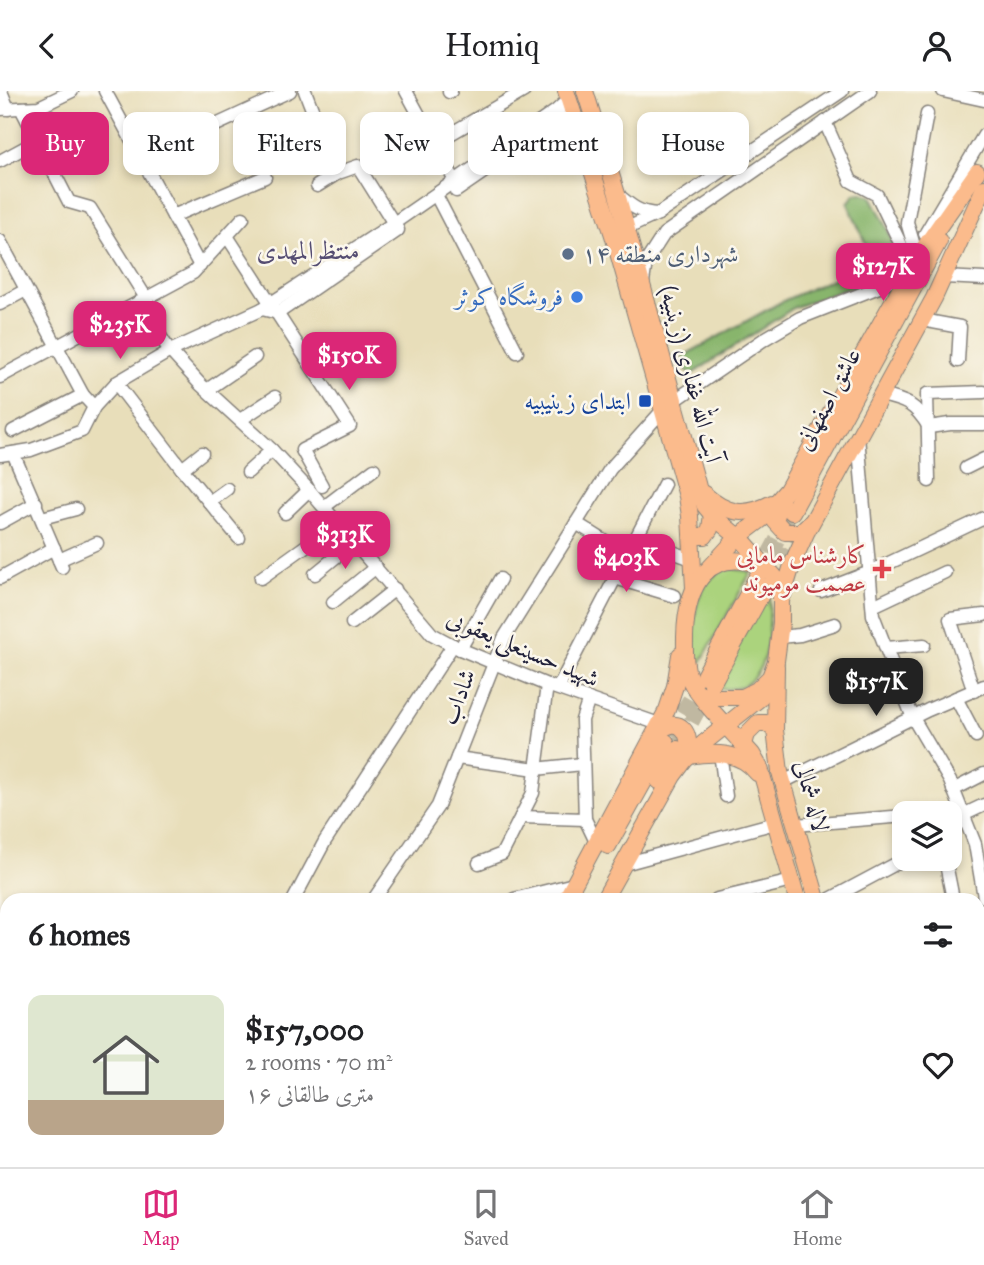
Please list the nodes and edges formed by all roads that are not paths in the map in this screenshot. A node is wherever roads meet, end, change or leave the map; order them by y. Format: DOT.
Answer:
graph roads {
  1 [pos="1,91"];
  2 [pos="72,91"];
  3 [pos="104,91"];
  4 [pos="289,91"];
  5 [pos="305,91"];
  6 [pos="406,91"];
  7 [pos="524,91"];
  8 [pos="585,91"];
  9 [pos="842,91"];
  10 [pos="870,91"];
  11 [pos="943,91"];
  12 [pos="967,94"];
  13 [pos="984,100"];
  14 [pos="10,109"];
  15 [pos="313,112"];
  16 [pos="417,112"];
  17 [pos="927,114"];
  18 [pos="825,121"];
  19 [pos="219,123"];
  20 [pos="123,125"];
  21 [pos="454,132"];
  22 [pos="984,135"];
  23 [pos="21,150"];
  24 [pos="0,161"];
  25 [pos="468,173"];
  26 [pos="55,175"];
  27 [pos="151,175"];
  28 [pos="451,175"];
  29 [pos="473,175"];
  30 [pos="593,175"];
  31 [pos="265,177"];
  32 [pos="455,181"];
  33 [pos="983,181"];
  34 [pos="317,186"];
  35 [pos="617,194"];
  36 [pos="438,198"];
  37 [pos="658,214"];
  38 [pos="173,216"];
  39 [pos="243,218"];
  40 [pos="396,227"];
  41 [pos="620,232"];
  42 [pos="664,234"];
  43 [pos="226,236"];
  44 [pos="0,241"];
  45 [pos="915,249"];
  46 [pos="200,266"];
  47 [pos="944,277"];
  48 [pos="984,279"];
  49 [pos="643,286"];
  50 [pos="26,290"];
  51 [pos="142,300"];
  52 [pos="0,304"];
  53 [pos="271,309"];
  54 [pos="884,318"];
  55 [pos="922,320"];
  56 [pos="58,347"];
  57 [pos="170,351"];
  58 [pos="517,352"];
  59 [pos="255,357"];
  60 [pos="958,361"];
  61 [pos="0,377"];
  62 [pos="116,383"];
  63 [pos="206,390"];
  64 [pos="984,392"];
  65 [pos="83,395"];
  66 [pos="881,395"];
  67 [pos="275,397"];
  68 [pos="668,406"];
  69 [pos="94,407"];
  70 [pos="240,420"];
  71 [pos="984,424"];
  72 [pos="929,427"];
  73 [pos="13,431"];
  74 [pos="858,436"];
  75 [pos="272,450"];
  76 [pos="202,453"];
  77 [pos="6,454"];
  78 [pos="984,459"];
  79 [pos="966,468"];
  80 [pos="182,469"];
  81 [pos="374,469"];
  82 [pos="248,472"];
  83 [pos="929,481"];
  84 [pos="664,484"];
  85 [pos="322,486"];
  86 [pos="698,487"];
  87 [pos="227,489"];
  88 [pos="309,491"];
  89 [pos="782,495"];
  90 [pos="209,502"];
  91 [pos="36,503"];
  92 [pos="324,507"];
  93 [pos="821,507"];
  94 [pos="76,509"];
  95 [pos="285,513"];
  96 [pos="712,514"];
  97 [pos="798,516"];
  98 [pos="42,518"];
  99 [pos="984,518"];
  100 [pos="0,523"];
  101 [pos="338,523"];
  102 [pos="576,523"];
  103 [pos="691,532"];
  104 [pos="738,537"];
  105 [pos="239,538"];
  106 [pos="636,538"];
  107 [pos="355,542"];
  108 [pos="97,543"];
  109 [pos="627,555"];
  110 [pos="58,559"];
  111 [pos="692,559"];
  112 [pos="376,567"];
  113 [pos="870,572"];
  114 [pos="945,572"];
  115 [pos="705,573"];
  116 [pos="315,574"];
  117 [pos="763,577"];
  118 [pos="0,578"];
  119 [pos="261,578"];
  120 [pos="615,578"];
  121 [pos="500,579"];
  122 [pos="694,588"];
  123 [pos="395,589"];
  124 [pos="821,591"];
  125 [pos="675,596"];
  126 [pos="781,600"];
  127 [pos="333,602"];
  128 [pos="873,606"];
  129 [pos="984,615"];
  130 [pos="352,623"];
  131 [pos="835,624"];
  132 [pos="685,629"];
  133 [pos="779,637"];
  134 [pos="924,645"];
  135 [pos="457,647"];
  136 [pos="886,648"];
  137 [pos="776,661"];
  138 [pos="494,662"];
  139 [pos="770,677"];
  140 [pos="705,684"];
  141 [pos="553,687"];
  142 [pos="979,689"];
  143 [pos="956,698"];
  144 [pos="589,699"];
  145 [pos="913,718"];
  146 [pos="659,724"];
  147 [pos="727,725"];
  148 [pos="775,730"];
  149 [pos="976,736"];
  150 [pos="744,745"];
  151 [pos="673,750"];
  152 [pos="720,753"];
  153 [pos="457,758"];
  154 [pos="582,764"];
  155 [pos="536,769"];
  156 [pos="984,774"];
  157 [pos="763,781"];
  158 [pos="783,782"];
  159 [pos="953,790"];
  160 [pos="726,796"];
  161 [pos="984,805"];
  162 [pos="963,815"];
  163 [pos="892,816"];
  164 [pos="521,817"];
  165 [pos="585,819"];
  166 [pos="775,823"];
  167 [pos="795,825"];
  168 [pos="597,844"];
  169 [pos="981,858"];
  170 [pos="479,863"];
  171 [pos="624,864"];
  172 [pos="892,866"];
  173 [pos="948,871"];
  174 [pos="792,881"];
  175 [pos="576,892"];
  176 [pos="297,893"];
  177 [pos="378,893"];
  178 [pos="596,893"];
  179 [pos="607,893"];
  180 [pos="742,893"];
  181 [pos="795,893"];
  182 [pos="815,893"];
  183 [pos="841,893"];
  184 [pos="952,893"];
  185 [pos="984,893"];
  1 -- 14 [label="street, شهید حسینعلی یعقوبی"];
  2 -- 14 [label="street"];
  3 -- 20 [label="street"];
  4 -- 19 [label="street"];
  5 -- 15 [label="street"];
  6 -- 16 [label="street"];
  7 -- 21 [label="street"];
  8 -- 35 [label="main road, آیت الله غفاری (زینبیه)"];
  9 -- 37 [label="street"];
  10 -- 18 [label="street"];
  11 -- 12 [label="street"];
  12 -- 13 [label="street"];
  17 -- 45 [label="street"];
  18 -- 42 [label="street"];
  18 -- 68 [label="street, شاداب"];
  22 -- 45 [label="street"];
  23 -- 24 [label="street"];
  25 -- 32 [label="street"];
  26 -- 51 [label="street, شهید حسینعلی یعقوبی"];
  27 -- 38 [label="street"];
  28 -- 32 [label="street"];
  29 -- 36 [label="street"];
  30 -- 41 [label="main road, آیت الله غفاری (زینبیه)"];
  31 -- 38 [label="street"];
  32 -- 36 [label="street"];
  33 -- 47 [label="main road"];
  33 -- 54 [label="main road"];
  33 -- 97 [label="main road, عاشق اصفهانی"];
  34 -- 40 [label="street"];
  35 -- 37 [label="street"];
  35 -- 41 [label="main road, آیت الله غفاری (زینبیه)"];
  36 -- 40 [label="street"];
  36 -- 58 [label="street"];
  37 -- 41 [label="street"];
  37 -- 42 [label="street"];
  38 -- 46 [label="street"];
  39 -- 43 [label="street"];
  40 -- 53 [label="street"];
  41 -- 49 [label="main road, آیت الله غفاری (زینبیه)"];
  41 -- 68 [label="main road, آیت الله غفاری (زینبیه)"];
  42 -- 49 [label="street"];
  43 -- 46 [label="street"];
  43 -- 53 [label="street"];
  44 -- 50 [label="street"];
  45 -- 54 [label="street"];
  46 -- 51 [label="street"];
  47 -- 48 [label="street"];
  47 -- 55 [label="main road"];
  49 -- 68 [label="main road, آیت الله غفاری (زینبیه)"];
  50 -- 52 [label="street"];
  50 -- 56 [label="street"];
  51 -- 56 [label="street"];
  51 -- 57 [label="street, شهید حسینعلی یعقوبی"];
  53 -- 57 [label="street"];
  53 -- 85 [label="street"];
  54 -- 89 [label="main road"];
  55 -- 60 [label="street"];
  55 -- 66 [label="main road"];
  56 -- 61 [label="street"];
  56 -- 65 [label="street"];
  57 -- 62 [label="street"];
  57 -- 63 [label="street, شهید حسینعلی یعقوبی"];
  59 -- 63 [label="street"];
  62 -- 69 [label="street"];
  62 -- 80 [label="street"];
  63 -- 70 [label="street, شهید حسینعلی یعقوبی"];
  64 -- 72 [label="street"];
  65 -- 69 [label="street"];
  65 -- 73 [label="street"];
  66 -- 72 [label="street"];
  66 -- 74 [label="main road"];
  67 -- 70 [label="street"];
  68 -- 86 [label="main road, آیت الله غفاری (زینبیه)"];
  68 -- 102 [label="street, شاداب"];
  68 -- 103 [label="main road, آیت الله غفاری (زینبیه)"];
  69 -- 77 [label="street"];
  70 -- 75 [label="street, شهید حسینعلی یعقوبی"];
  71 -- 72 [label="street"];
  72 -- 83 [label="street"];
  74 -- 93 [label="main road"];
  74 -- 113 [label="street"];
  75 -- 82 [label="street"];
  75 -- 88 [label="street, شهید حسینعلی یعقوبی"];
  76 -- 80 [label="street"];
  77 -- 91 [label="street"];
  78 -- 79 [label="street"];
  80 -- 90 [label="street"];
  81 -- 92 [label="street"];
  84 -- 106 [label="street"];
  86 -- 89 [label="main road"];
  86 -- 96 [label="main road, آیت الله غفاری (زینبیه)"];
  87 -- 90 [label="street"];
  88 -- 92 [label="street, شهید حسینعلی یعقوبی"];
  88 -- 95 [label="street"];
  89 -- 93 [label="main road"];
  89 -- 104 [label="main road"];
  90 -- 105 [label="street"];
  91 -- 98 [label="street"];
  91 -- 100 [label="street"];
  92 -- 101 [label="street, شهید حسینعلی یعقوبی"];
  93 -- 126 [label="main road"];
  94 -- 98 [label="street"];
  96 -- 103 [label="main road"];
  96 -- 104 [label="main road, آیت الله غفاری (زینبیه)"];
  98 -- 110 [label="street"];
  99 -- 113 [label="street"];
  101 -- 107 [label="street, شهید حسینعلی یعقوبی"];
  101 -- 119 [label="street"];
  102 -- 109 [label="street"];
  102 -- 138 [label="street, شاداب"];
  103 -- 111 [label="main road, آیت الله غفاری (زینبیه)"];
  104 -- 115 [label="main road"];
  104 -- 117 [label="main road, آیت الله غفاری (زینبیه)"];
  106 -- 109 [label="street"];
  106 -- 111 [label="street"];
  107 -- 112 [label="street, شهید حسینعلی یعقوبی"];
  107 -- 116 [label="street"];
  108 -- 110 [label="street"];
  109 -- 120 [label="street"];
  110 -- 118 [label="street"];
  111 -- 122 [label="main road, آیت الله غفاری (زینبیه)"];
  112 -- 123 [label="street, شهید حسینعلی یعقوبی"];
  112 -- 127 [label="street"];
  113 -- 124 [label="street"];
  113 -- 128 [label="street"];
  114 -- 128 [label="street"];
  115 -- 117 [label="main road"];
  115 -- 122 [label="main road"];
  117 -- 126 [label="main road, آیت الله غفاری (زینبیه)"];
  117 -- 140 [label="main road"];
  120 -- 125 [label="street"];
  120 -- 141 [label="street"];
  121 -- 135 [label="street"];
  122 -- 132 [label="main road"];
  123 -- 130 [label="street"];
  123 -- 135 [label="street, شهید حسینعلی یعقوبی"];
  126 -- 133 [label="main road"];
  128 -- 136 [label="street"];
  129 -- 142 [label="street"];
  131 -- 133 [label="street"];
  132 -- 140 [label="main road, لاله شمالی"];
  132 -- 146 [label="main road"];
  133 -- 137 [label="main road"];
  134 -- 136 [label="street"];
  135 -- 138 [label="street, شهید حسینعلی یعقوبی"];
  135 -- 176 [label="street"];
  136 -- 145 [label="street"];
  137 -- 139 [label="main road"];
  137 -- 148 [label="main road, لاله شمالی"];
  138 -- 141 [label="street, شهید حسینعلی یعقوبی"];
  138 -- 153 [label="street, شاداب"];
  139 -- 140 [label="main road"];
  139 -- 147 [label="main road"];
  140 -- 147 [label="main road, لاله شمالی"];
  141 -- 144 [label="street, شهید حسینعلی یعقوبی"];
  141 -- 155 [label="street"];
  142 -- 143 [label="street"];
  143 -- 145 [label="street"];
  143 -- 149 [label="street"];
  144 -- 146 [label="street, شهید حسینعلی یعقوبی"];
  144 -- 154 [label="street"];
  145 -- 158 [label="street"];
  145 -- 159 [label="street"];
  146 -- 151 [label="main road"];
  147 -- 150 [label="main road, لاله شمالی"];
  147 -- 151 [label="main road"];
  148 -- 150 [label="main road"];
  148 -- 158 [label="main road, لاله شمالی"];
  150 -- 157 [label="main road, لاله شمالی"];
  151 -- 152 [label="main road"];
  151 -- 168 [label="main road"];
  151 -- 171 [label="main road"];
  151 -- 175 [label="main road"];
  151 -- 178 [label="main road"];
  152 -- 157 [label="main road"];
  152 -- 160 [label="street"];
  153 -- 155 [label="street"];
  153 -- 177 [label="street, شاداب"];
  154 -- 155 [label="street"];
  154 -- 165 [label="street"];
  155 -- 164 [label="street"];
  156 -- 159 [label="street"];
  157 -- 166 [label="main road, لاله شمالی"];
  158 -- 167 [label="main road, لاله شمالی"];
  159 -- 162 [label="street"];
  161 -- 162 [label="street"];
  162 -- 169 [label="street"];
  163 -- 167 [label="street"];
  164 -- 165 [label="street"];
  164 -- 170 [label="street"];
  165 -- 168 [label="street"];
  166 -- 171 [label="street"];
  166 -- 174 [label="main road, لاله شمالی"];
  167 -- 182 [label="main road, لاله شمالی"];
  168 -- 175 [label="main road"];
  169 -- 185 [label="street"];
  171 -- 179 [label="main road"];
  172 -- 183 [label="street"];
  173 -- 184 [label="street"];
  174 -- 180 [label="street"];
  174 -- 181 [label="main road, لاله شمالی"];
}
